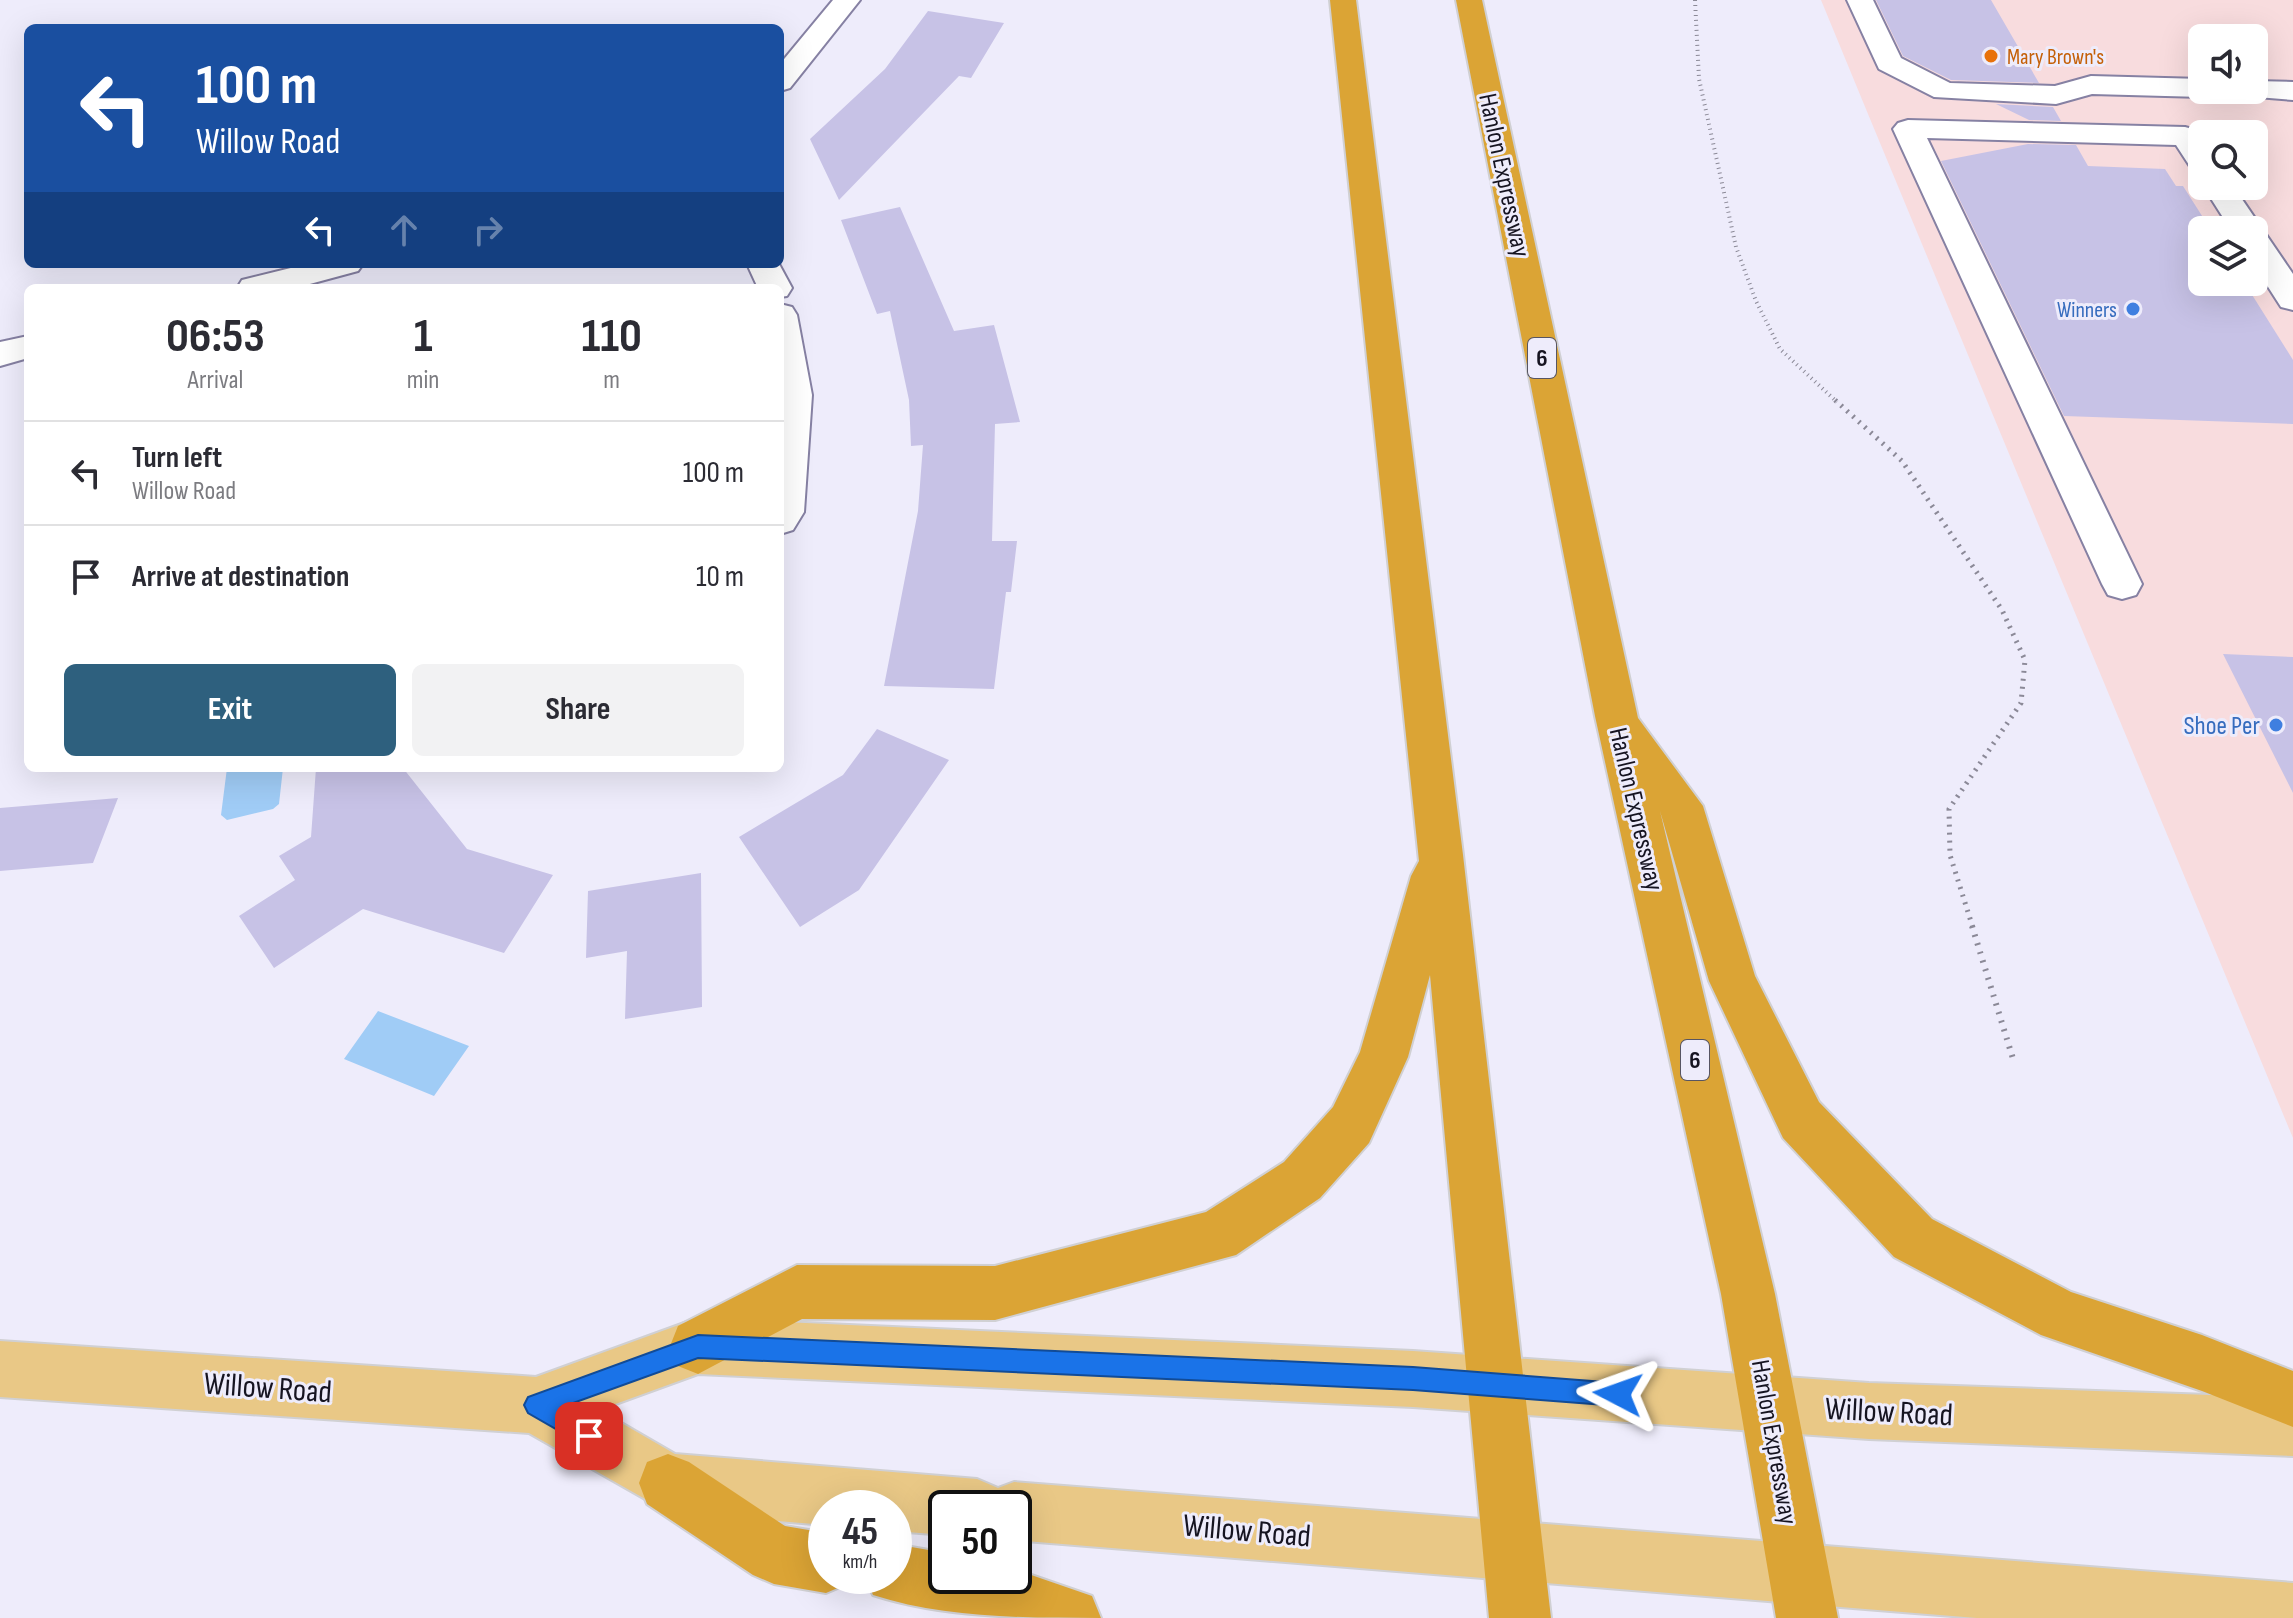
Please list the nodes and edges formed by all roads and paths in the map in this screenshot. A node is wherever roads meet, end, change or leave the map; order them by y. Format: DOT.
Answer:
graph roads {
  1 [pos="847,0"];
  2 [pos="1343,0"];
  3 [pos="1469,0"];
  4 [pos="1695,0"];
  5 [pos="1860,0"];
  6 [pos="784,77"];
  7 [pos="2188,88"];
  8 [pos="2268,90"];
  9 [pos="2293,91"];
  10 [pos="2188,141"];
  11 [pos="2268,261"];
  12 [pos="332,268"];
  13 [pos="270,284"];
  14 [pos="2293,299"];
  15 [pos="784,338"];
  16 [pos="24,348"];
  17 [pos="0,354"];
  18 [pos="784,514"];
  19 [pos="2122,584"];
  20 [pos="1616,716"];
  21 [pos="1441,855"];
  22 [pos="2014,1062"];
  23 [pos="698,1346"];
  24 [pos="0,1369"];
  25 [pos="1497,1386"];
  26 [pos="2293,1399"];
  27 [pos="536,1405"];
  28 [pos="1770,1405"];
  29 [pos="2293,1427"];
  30 [pos="668,1483"];
  31 [pos="928,1504"];
  32 [pos="1032,1512"];
  33 [pos="1511,1551"];
  34 [pos="808,1560"];
  35 [pos="912,1577"];
  36 [pos="1803,1595"];
  37 [pos="2293,1613"];
  38 [pos="1070,1618"];
  39 [pos="1520,1618"];
  1 -- 6 [label="street"];
  2 -- 21 [label="highway"];
  3 -- 20 [label="highway, Hanlon Expressway / 6"];
  4 -- 22 [label="path"];
  5 -- 7 [label="street"];
  8 -- 9 [label="street"];
  10 -- 19 [label="street"];
  11 -- 14 [label="street"];
  12 -- 13 [label="street"];
  15 -- 18 [label="street"];
  16 -- 17 [label="street"];
  20 -- 26 [label="highway"];
  20 -- 28 [label="highway, Hanlon Expressway / 6"];
  21 -- 23 [label="highway"];
  21 -- 25 [label="highway"];
  23 -- 25 [label="main road, Willow Road"];
  23 -- 27 [label="main road, Willow Road"];
  24 -- 27 [label="main road, Willow Road"];
  25 -- 28 [label="main road, Willow Road"];
  25 -- 33 [label="highway"];
  27 -- 30 [label="main road, Willow Road"];
  28 -- 29 [label="main road, Willow Road"];
  28 -- 36 [label="highway, Hanlon Expressway / 6"];
  30 -- 31 [label="main road, Willow Road"];
  30 -- 34 [label="highway"];
  32 -- 33 [label="main road, Willow Road"];
  33 -- 36 [label="main road, Willow Road"];
  33 -- 39 [label="highway"];
  35 -- 38 [label="highway"];
  36 -- 37 [label="main road, Willow Road"];
}
